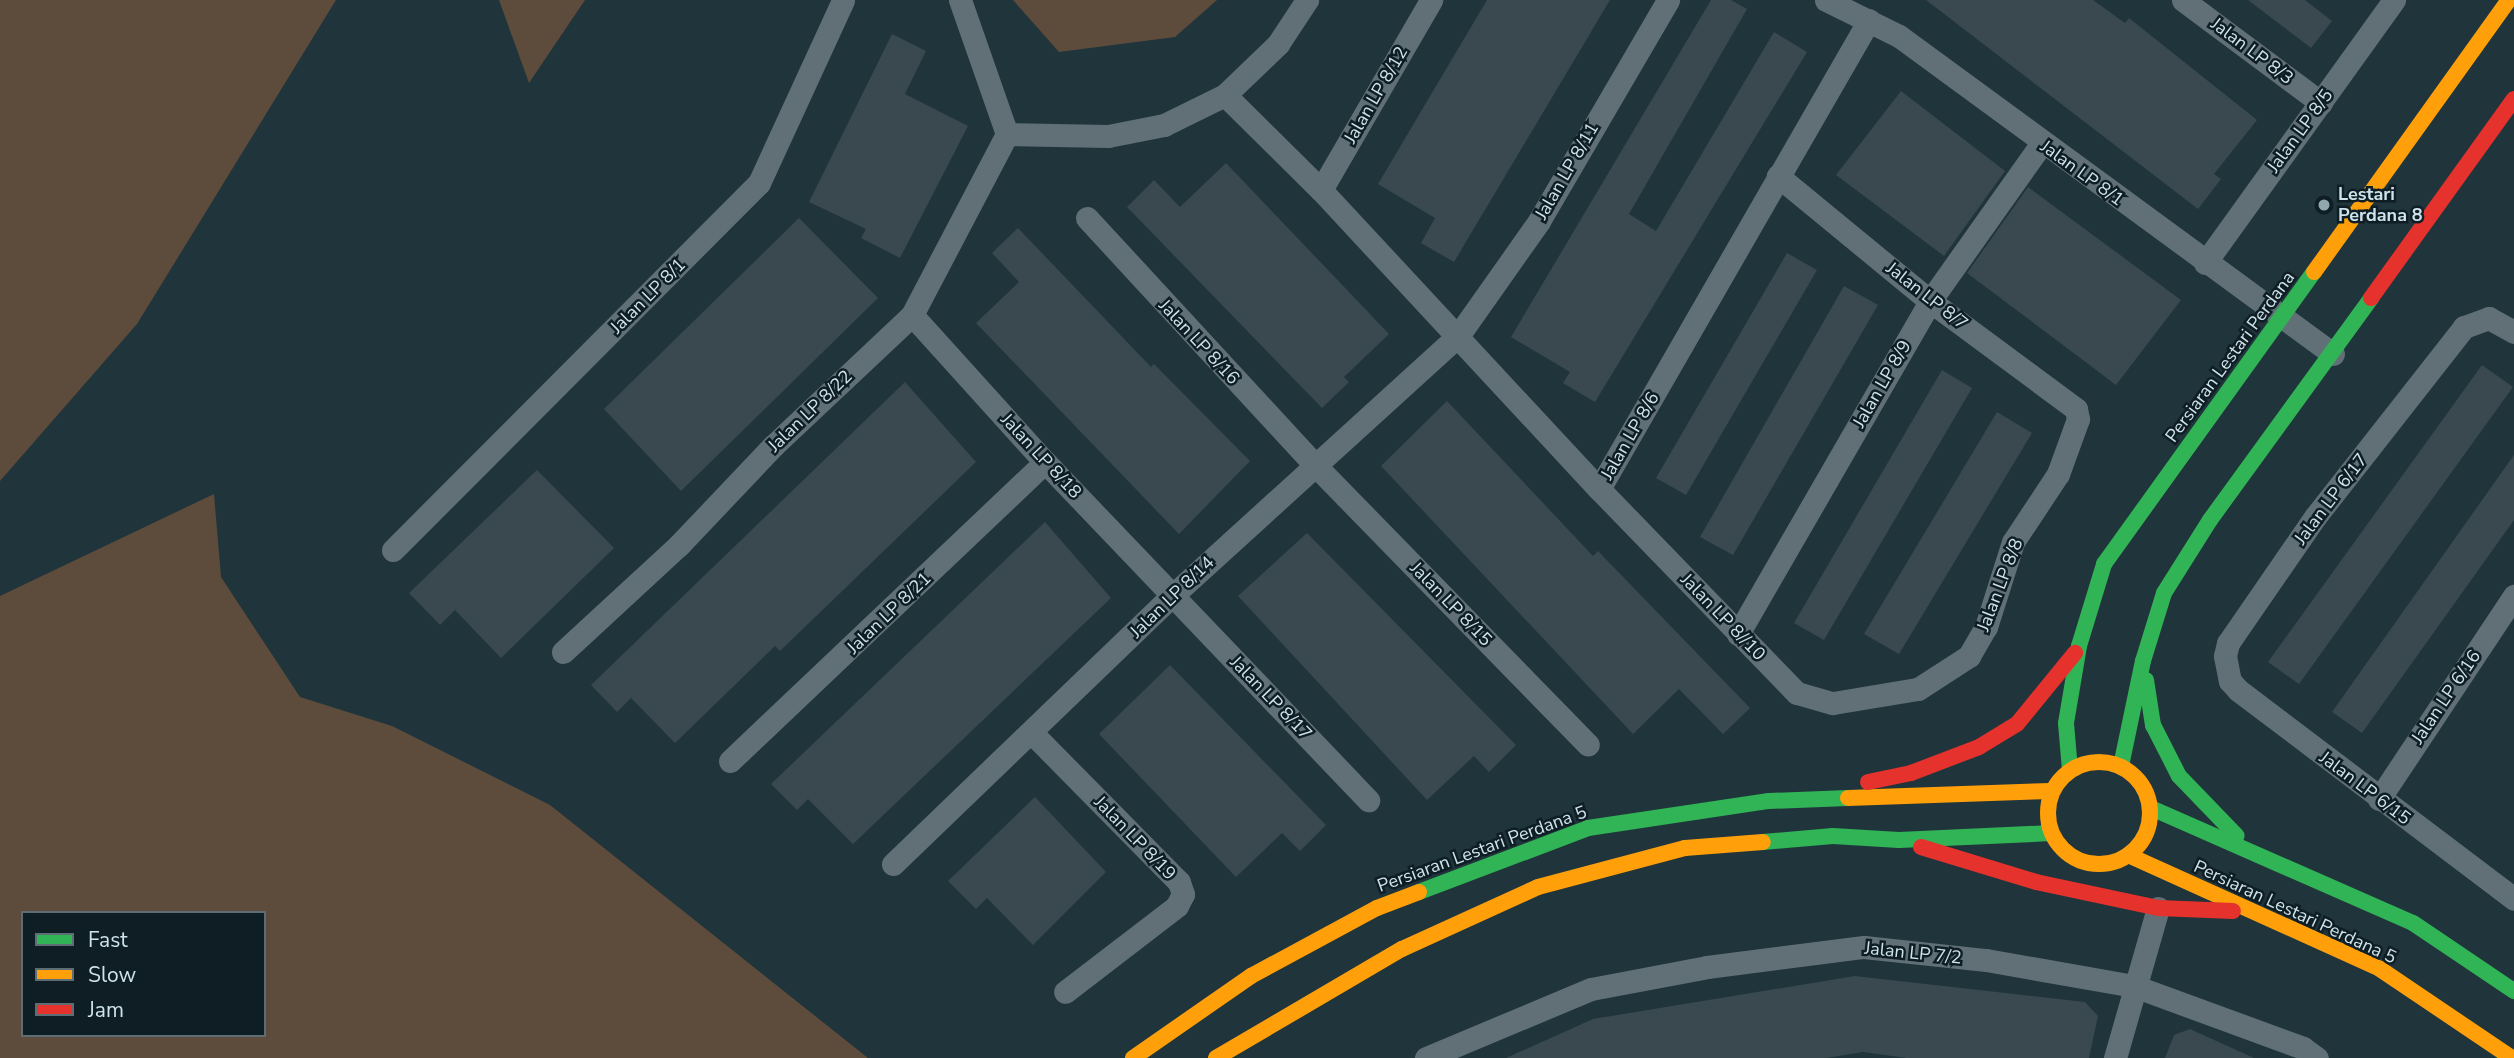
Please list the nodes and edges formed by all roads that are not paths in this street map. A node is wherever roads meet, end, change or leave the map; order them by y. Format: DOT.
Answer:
graph roads {
  1 [pos="843,0"];
  2 [pos="960,0"];
  3 [pos="1307,0"];
  4 [pos="1431,0"];
  5 [pos="1668,0"];
  6 [pos="1826,0"];
  7 [pos="2183,0"];
  8 [pos="2394,0"];
  9 [pos="2510,0"];
  10 [pos="1869,20"];
  11 [pos="1225,95"];
  12 [pos="2514,99"];
  13 [pos="2320,103"];
  14 [pos="1007,134"];
  15 [pos="2041,144"];
  16 [pos="1778,176"];
  17 [pos="1321,190"];
  18 [pos="1087,218"];
  19 [pos="2205,263"];
  20 [pos="1930,301"];
  21 [pos="912,315"];
  22 [pos="2281,318"];
  23 [pos="2514,332"];
  24 [pos="1458,336"];
  25 [pos="2333,354"];
  26 [pos="2078,414"];
  27 [pos="1045,462"];
  28 [pos="1314,464"];
  29 [pos="1599,489"];
  30 [pos="393,550"];
  31 [pos="1173,595"];
  32 [pos="2514,596"];
  33 [pos="1738,634"];
  34 [pos="2079,646"];
  35 [pos="563,652"];
  36 [pos="2143,661"];
  37 [pos="2226,668"];
  38 [pos="1868,700"];
  39 [pos="1032,733"];
  40 [pos="1588,746"];
  41 [pos="730,761"];
  42 [pos="2121,766"];
  43 [pos="2070,770"];
  44 [pos="2052,791"];
  45 [pos="2379,799"];
  46 [pos="1368,800"];
  47 [pos="1769,801"];
  48 [pos="2151,808"];
  49 [pos="2051,833"];
  50 [pos="1899,840"];
  51 [pos="2256,853"];
  52 [pos="2128,855"];
  53 [pos="893,864"];
  54 [pos="2514,899"];
  55 [pos="2158,908"];
  56 [pos="2244,911"];
  57 [pos="2134,986"];
  58 [pos="2514,991"];
  59 [pos="1065,992"];
  60 [pos="1133,1058"];
  61 [pos="1216,1058"];
  62 [pos="1426,1058"];
  63 [pos="2115,1058"];
  64 [pos="2317,1058"];
  65 [pos="2512,1058"];
  1 -- 30 [label="street, Jalan LP 8/1"];
  2 -- 14 [label="street"];
  3 -- 11 [label="street"];
  4 -- 17 [label="street, Jalan LP 8/12"];
  5 -- 24 [label="street, Jalan LP 8/11"];
  6 -- 10 [label="street, Jalan LP 8/1"];
  7 -- 13 [label="street, Jalan LP 8/3"];
  8 -- 13 [label="street, Jalan LP 8/5"];
  9 -- 22 [label="main road, Persiaran Lestari Perdana"];
  10 -- 15 [label="street, Jalan LP 8/1"];
  10 -- 16 [label="street, Jalan LP 8/6"];
  11 -- 14 [label="street"];
  11 -- 17 [label="street, Jalan LP 8/6"];
  12 -- 25 [label="main road"];
  13 -- 19 [label="street, Jalan LP 8/5"];
  14 -- 21 [label="street, Jalan LP 8/22"];
  15 -- 19 [label="street, Jalan LP 8/1"];
  15 -- 20 [label="street, Jalan LP 8/9"];
  16 -- 20 [label="street, Jalan LP 8/7"];
  16 -- 29 [label="street, Jalan LP 8/6"];
  17 -- 24 [label="street, Jalan LP 8/6"];
  18 -- 28 [label="street, Jalan LP 8/16"];
  19 -- 22 [label="street, Jalan LP 8/1"];
  20 -- 26 [label="street, Jalan LP 8/7"];
  20 -- 33 [label="street, Jalan LP 8/9"];
  21 -- 27 [label="street, Jalan LP 8/18"];
  21 -- 35 [label="street, Jalan LP 8/22"];
  22 -- 25 [label="street, Jalan LP 8/1"];
  22 -- 34 [label="main road, Persiaran Lestari Perdana"];
  23 -- 37 [label="street, Jalan LP 6/17"];
  24 -- 28 [label="street, Jalan LP 8/14"];
  24 -- 29 [label="street, Jalan LP 8/6"];
  25 -- 36 [label="main road"];
  26 -- 38 [label="street, Jalan LP 8/8"];
  27 -- 31 [label="street, Jalan LP 8/18"];
  27 -- 41 [label="street, Jalan LP 8/21"];
  28 -- 31 [label="street, Jalan LP 8/14"];
  28 -- 40 [label="street, Jalan LP 8/15"];
  29 -- 33 [label="street, Jalan LP 8//10"];
  31 -- 39 [label="street, Jalan LP 8/14"];
  31 -- 46 [label="street, Jalan LP 8/17"];
  32 -- 45 [label="street, Jalan LP 6/16"];
  33 -- 38 [label="street, Jalan LP 8//10"];
  34 -- 43 [label="main road, Persiaran Lestari Perdana"];
  34 -- 47 [label="main road"];
  36 -- 42 [label="main road"];
  36 -- 51 [label="main road"];
  37 -- 45 [label="street, Jalan LP 6/15"];
  39 -- 53 [label="street, Jalan LP 8/14"];
  39 -- 59 [label="street, Jalan LP 8/19"];
  42 -- 43 [label="main road"];
  42 -- 48 [label="main road"];
  43 -- 44 [label="main road"];
  44 -- 47 [label="main road, Persiaran Lestari Perdana 5"];
  44 -- 49 [label="main road"];
  45 -- 54 [label="street, Jalan LP 6/15"];
  47 -- 60 [label="main road, Persiaran Lestari Perdana 5"];
  48 -- 51 [label="main road"];
  48 -- 52 [label="main road"];
  49 -- 50 [label="main road"];
  49 -- 52 [label="main road"];
  50 -- 55 [label="main road"];
  50 -- 61 [label="main road"];
  51 -- 58 [label="main road"];
  52 -- 56 [label="main road, Persiaran Lestari Perdana 5"];
  55 -- 56 [label="main road"];
  55 -- 57 [label="street"];
  56 -- 65 [label="main road, Persiaran Lestari Perdana 5"];
  57 -- 62 [label="street, Jalan LP 7/2"];
  57 -- 63 [label="street"];
  57 -- 64 [label="street, Jalan LP 7/2"];
}
